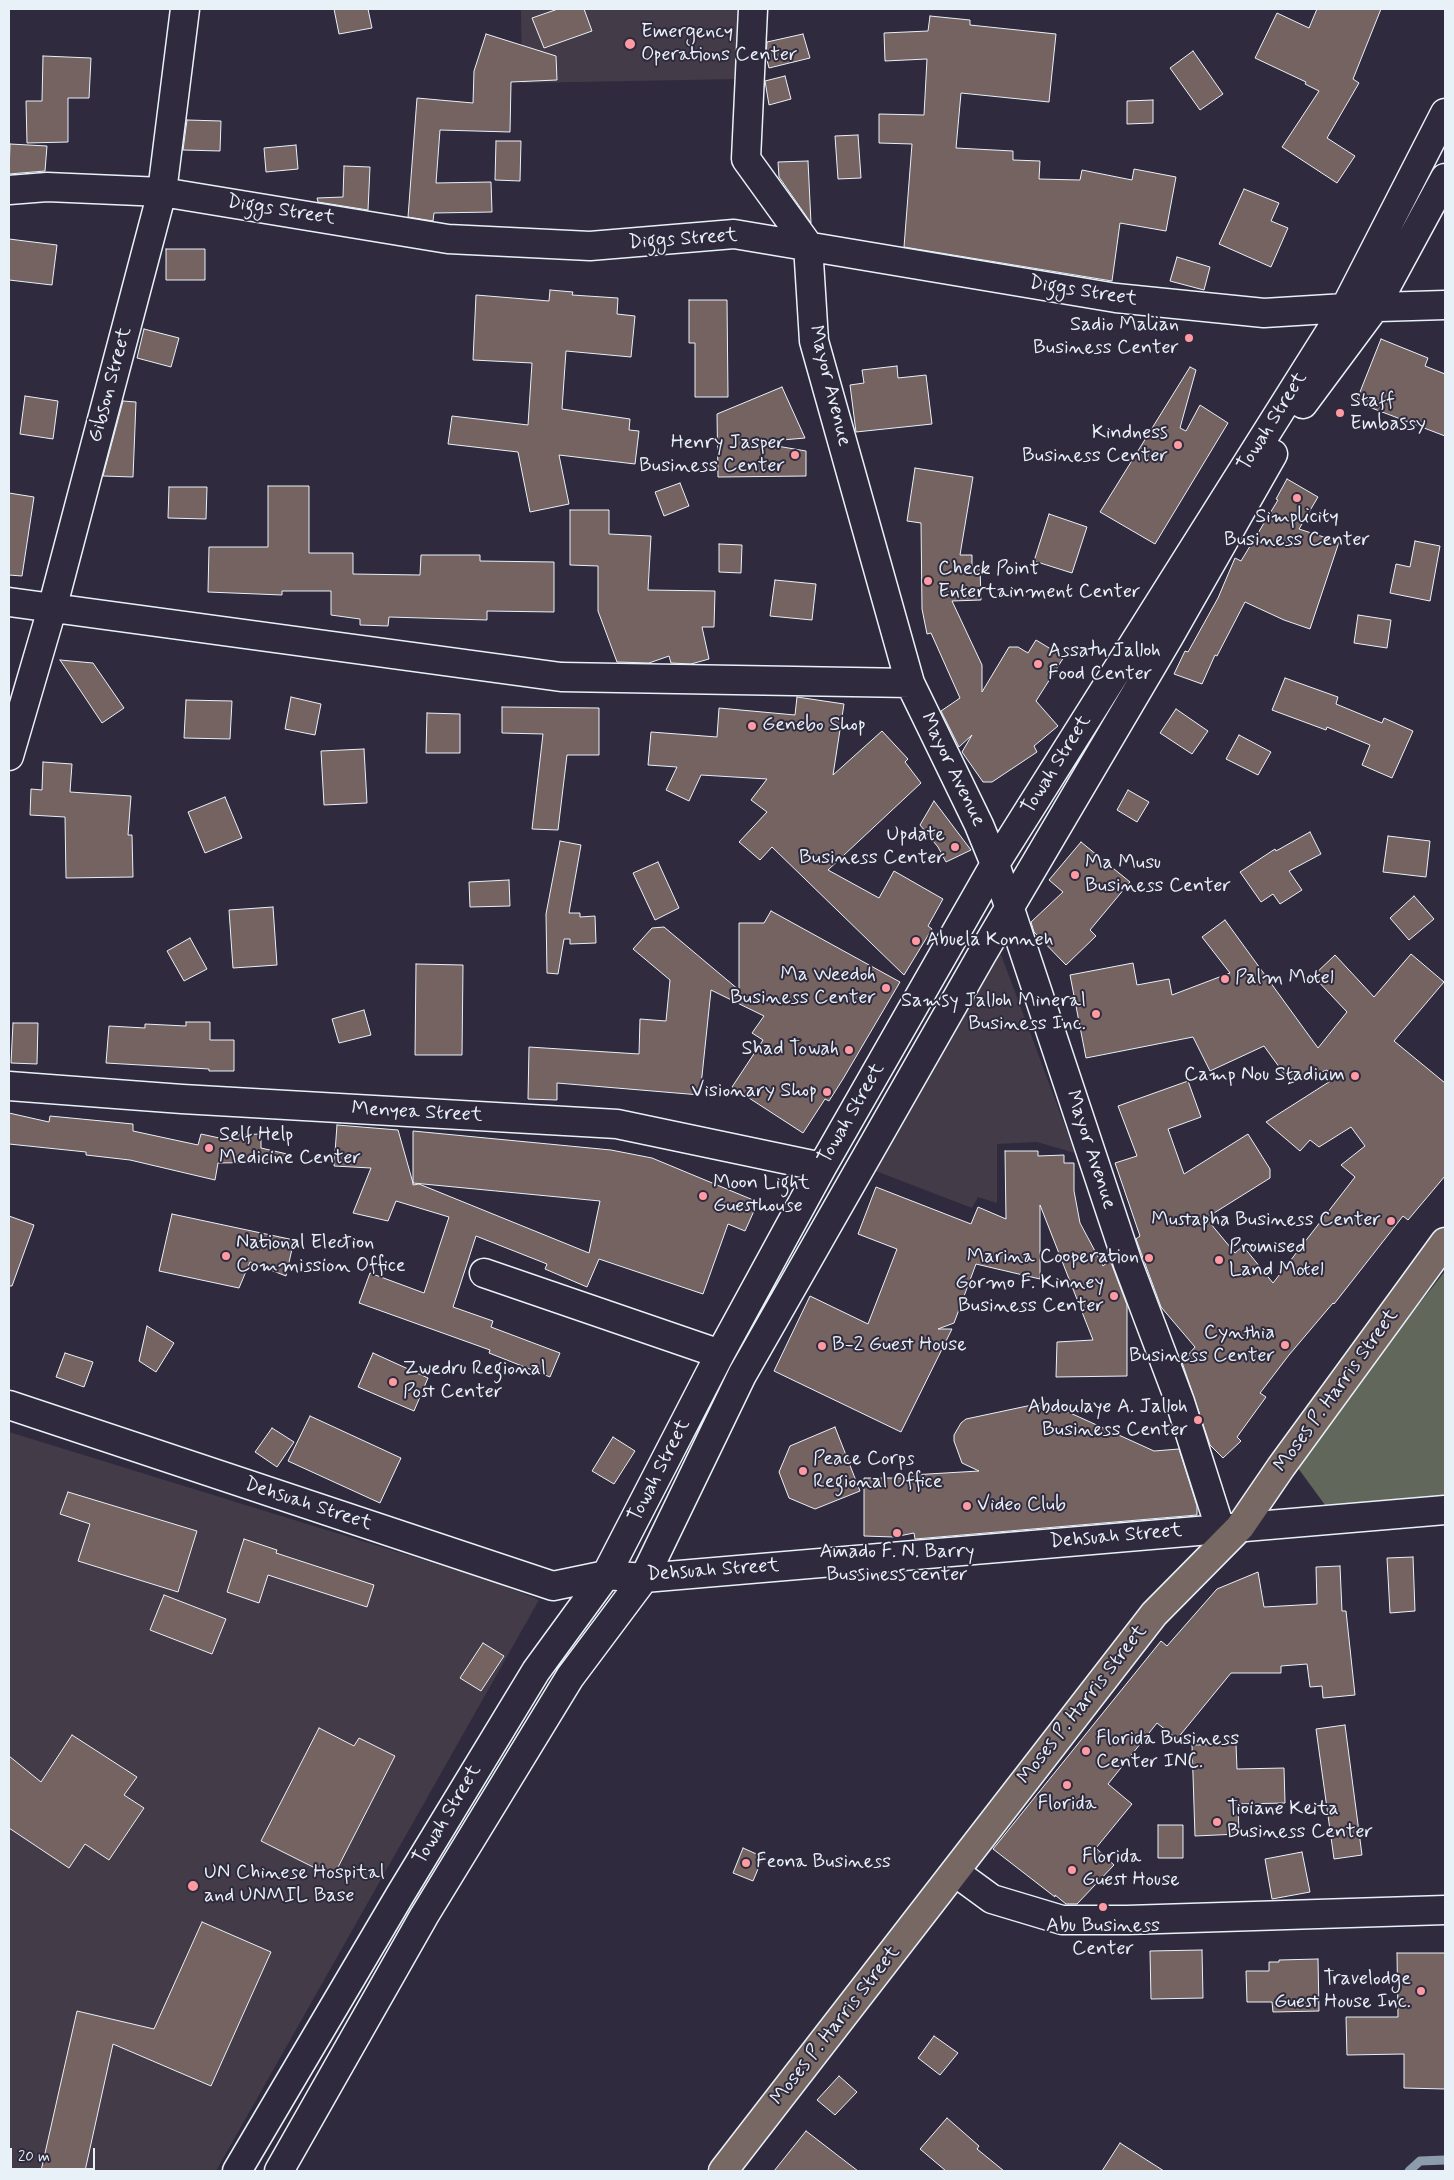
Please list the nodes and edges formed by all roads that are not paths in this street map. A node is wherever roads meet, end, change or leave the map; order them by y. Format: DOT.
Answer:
graph roads {
  1 [pos="185,9"];
  2 [pos="753,9"];
  3 [pos="1445,113"];
  4 [pos="1445,178"];
  5 [pos="9,190"];
  6 [pos="162,192"];
  7 [pos="808,245"];
  8 [pos="1445,305"];
  9 [pos="1375,307"];
  10 [pos="1345,308"];
  11 [pos="9,602"];
  12 [pos="52,609"];
  13 [pos="910,683"];
  14 [pos="9,756"];
  15 [pos="995,864"];
  16 [pos="1010,908"];
  17 [pos="9,1086"];
  18 [pos="822,1167"];
  19 [pos="1445,1242"];
  20 [pos="484,1273"];
  21 [pos="720,1354"];
  22 [pos="9,1405"];
  23 [pos="1445,1510"];
  24 [pos="1230,1527"];
  25 [pos="606,1575"];
  26 [pos="644,1578"];
  27 [pos="955,1872"];
  28 [pos="1445,1910"];
  29 [pos="237,2171"];
  30 [pos="279,2171"];
  31 [pos="723,2171"];
  1 -- 6 [label="street, Gibson Street"];
  2 -- 7 [label="street"];
  3 -- 10 [label="street, Towah Street"];
  4 -- 9 [label="street, Towah Street"];
  5 -- 6 [label="street, Diggs Street"];
  6 -- 7 [label="street, Diggs Street"];
  6 -- 12 [label="street, Gibson Street"];
  7 -- 10 [label="street, Diggs Street"];
  7 -- 13 [label="street, Mayor Avenue"];
  8 -- 9 [label="street, Diggs Street"];
  9 -- 10 [label="street, Diggs Street"];
  9 -- 16 [label="street, Towah Street"];
  10 -- 15 [label="street, Towah Street"];
  11 -- 12 [label="street"];
  12 -- 13 [label="street"];
  12 -- 14 [label="street, Gibson Street"];
  13 -- 15 [label="street, Mayor Avenue"];
  15 -- 16 [label="street, Mayor Avenue"];
  15 -- 18 [label="street, Towah Street"];
  16 -- 24 [label="street, Mayor Avenue"];
  16 -- 26 [label="street, Towah Street"];
  17 -- 18 [label="street, Menyea Street"];
  18 -- 21 [label="street, Towah Street"];
  19 -- 24 [label="highway, Moses P. Harris Street"];
  20 -- 21 [label="street"];
  21 -- 25 [label="street, Towah Street"];
  22 -- 25 [label="street, Dehsuah Street"];
  23 -- 24 [label="street, Dehsuah Street"];
  24 -- 26 [label="street, Dehsuah Street"];
  24 -- 27 [label="highway, Moses P. Harris Street"];
  25 -- 26 [label="street, Dehsuah Street"];
  25 -- 29 [label="street, Towah Street"];
  26 -- 30 [label="street, Towah Street"];
  27 -- 28 [label="street"];
  27 -- 31 [label="highway, Moses P. Harris Street"];
}
